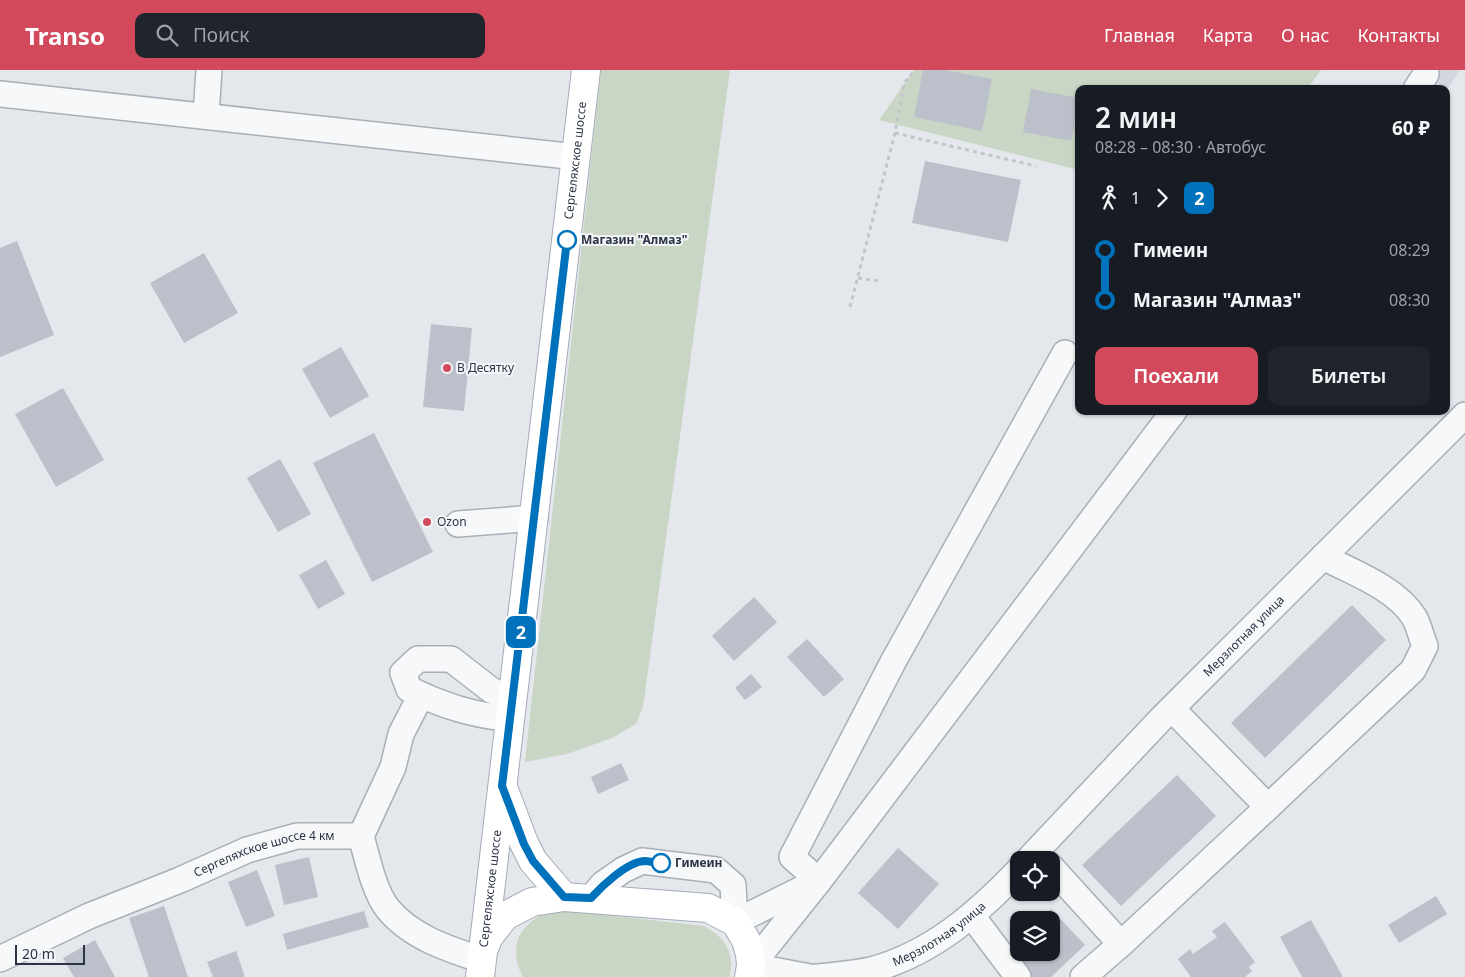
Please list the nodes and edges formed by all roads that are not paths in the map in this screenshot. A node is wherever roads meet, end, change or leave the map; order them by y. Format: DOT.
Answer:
graph roads {
  1 [pos="208,70"];
  2 [pos="586,70"];
  3 [pos="0,94"];
  4 [pos="206,115"];
  5 [pos="576,157"];
  6 [pos="1065,353"];
  7 [pos="1171,415"];
  8 [pos="1465,415"];
  9 [pos="535,518"];
  10 [pos="458,524"];
  11 [pos="1323,557"];
  12 [pos="421,695"];
  13 [pos="1172,708"];
  14 [pos="512,710"];
  15 [pos="502,786"];
  16 [pos="1268,807"];
  17 [pos="361,836"];
  18 [pos="1048,851"];
  19 [pos="1010,880"];
  20 [pos="819,881"];
  21 [pos="1060,881"];
  22 [pos="564,897"];
  23 [pos="591,898"];
  24 [pos="972,916"];
  25 [pos="735,922"];
  26 [pos="1121,944"];
  27 [pos="0,960"];
  28 [pos="483,971"];
  29 [pos="750,972"];
  30 [pos="810,977"];
  31 [pos="818,977"];
  32 [pos="1018,977"];
  33 [pos="1083,977"];
  1 -- 4 [label="street"];
  2 -- 5 [label="main road, Сергеляхское шоссе"];
  3 -- 4 [label="street"];
  4 -- 5 [label="street"];
  5 -- 9 [label="main road, Сергеляхское шоссе"];
  6 -- 20 [label="street"];
  7 -- 20 [label="street"];
  8 -- 11 [label="street, Мерзлотная улица"];
  9 -- 10 [label="street"];
  9 -- 14 [label="main road, Сергеляхское шоссе"];
  11 -- 13 [label="street, Мерзлотная улица"];
  11 -- 16 [label="street"];
  12 -- 14 [label="street"];
  12 -- 14 [label="street"];
  12 -- 17 [label="street"];
  13 -- 16 [label="street"];
  13 -- 18 [label="street, Мерзлотная улица"];
  14 -- 15 [label="main road, Сергеляхское шоссе"];
  15 -- 22 [label="main road, Сергеляхское шоссе"];
  15 -- 28 [label="main road, Сергеляхское шоссе"];
  16 -- 26 [label="street"];
  17 -- 27 [label="street, Сергеляхское шоссе 4 км"];
  17 -- 28 [label="street"];
  19 -- 24 [label="street, Мерзлотная улица"];
  20 -- 25 [label="street"];
  20 -- 29 [label="street"];
  21 -- 26 [label="street"];
  22 -- 23 [label="main road, Сергеляхское шоссе"];
  22 -- 28 [label="main road, Сергеляхское шоссе"];
  23 -- 25 [label="main road, Сергеляхское шоссе"];
  23 -- 25 [label="street"];
  24 -- 31 [label="street, Мерзлотная улица"];
  24 -- 32 [label="street"];
  25 -- 29 [label="main road"];
  26 -- 33 [label="street"];
  29 -- 30 [label="street"];
}
